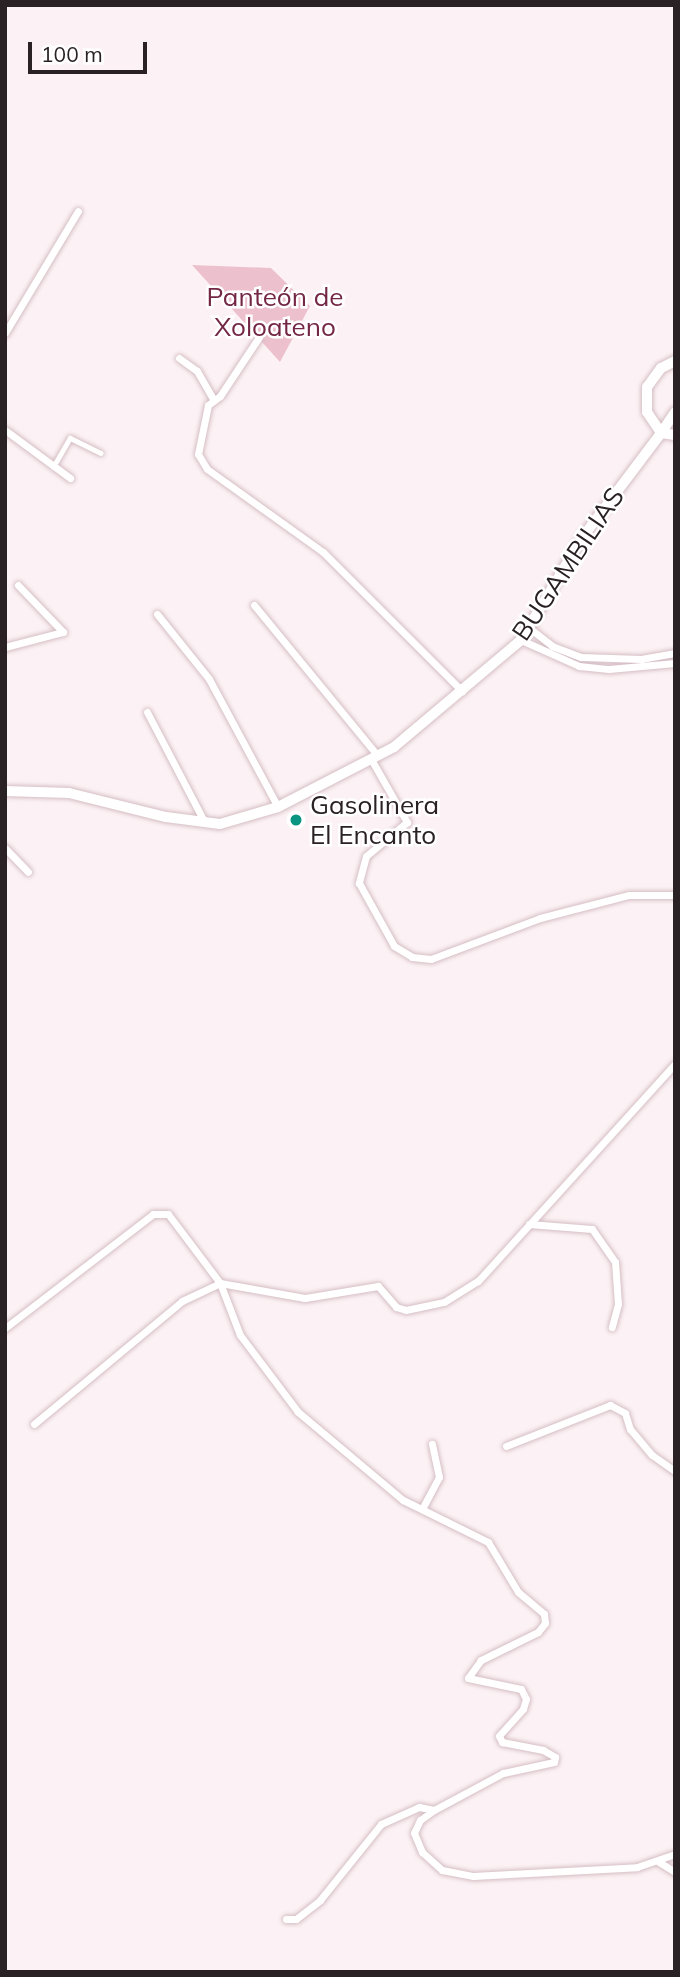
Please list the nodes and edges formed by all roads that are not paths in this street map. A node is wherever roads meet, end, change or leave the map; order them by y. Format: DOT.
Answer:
graph roads {
  1 [pos="78,211"];
  2 [pos="5,333"];
  3 [pos="259,337"];
  4 [pos="179,358"];
  5 [pos="675,361"];
  6 [pos="214,401"];
  7 [pos="675,412"];
  8 [pos="5,430"];
  9 [pos="661,433"];
  10 [pos="675,435"];
  11 [pos="102,453"];
  12 [pos="53,467"];
  13 [pos="70,478"];
  14 [pos="18,585"];
  15 [pos="254,605"];
  16 [pos="157,614"];
  17 [pos="528,627"];
  18 [pos="521,640"];
  19 [pos="675,646"];
  20 [pos="5,648"];
  21 [pos="671,654"];
  22 [pos="673,664"];
  23 [pos="462,691"];
  24 [pos="147,712"];
  25 [pos="374,757"];
  26 [pos="5,791"];
  27 [pos="278,807"];
  28 [pos="205,823"];
  29 [pos="5,848"];
  30 [pos="28,872"];
  31 [pos="675,895"];
  32 [pos="675,1064"];
  33 [pos="529,1224"];
  34 [pos="220,1283"];
  35 [pos="612,1327"];
  36 [pos="5,1328"];
  37 [pos="34,1424"];
  38 [pos="432,1444"];
  39 [pos="506,1446"];
  40 [pos="675,1471"];
  41 [pos="422,1509"];
  42 [pos="434,1810"];
  43 [pos="675,1854"];
  44 [pos="659,1862"];
  45 [pos="675,1872"];
  46 [pos="286,1919"];
  1 -- 2 [label="street"];
  3 -- 6 [label="street"];
  4 -- 6 [label="street"];
  5 -- 9 [label="main road"];
  6 -- 23 [label="street"];
  7 -- 9 [label="main road"];
  8 -- 12 [label="street"];
  9 -- 10 [label="main road"];
  9 -- 17 [label="main road, BUGAMBILIAS"];
  11 -- 12 [label="street"];
  12 -- 13 [label="street"];
  14 -- 20 [label="street"];
  15 -- 25 [label="street"];
  16 -- 27 [label="street"];
  17 -- 18 [label="main road, BUGAMBILIAS"];
  17 -- 21 [label="street"];
  18 -- 22 [label="street"];
  18 -- 23 [label="main road, BUGAMBILIAS"];
  19 -- 21 [label="street"];
  23 -- 25 [label="main road, BUGAMBILIAS"];
  24 -- 28 [label="street"];
  25 -- 27 [label="main road, BUGAMBILIAS"];
  25 -- 31 [label="street"];
  26 -- 28 [label="main road, BUGAMBILIAS"];
  27 -- 28 [label="main road, BUGAMBILIAS"];
  29 -- 30 [label="street"];
  32 -- 33 [label="street"];
  33 -- 34 [label="street"];
  33 -- 35 [label="street"];
  34 -- 36 [label="street"];
  34 -- 37 [label="street"];
  34 -- 41 [label="street"];
  38 -- 41 [label="street"];
  39 -- 40 [label="street"];
  41 -- 42 [label="street"];
  42 -- 44 [label="street"];
  42 -- 46 [label="street"];
  43 -- 44 [label="street"];
  44 -- 45 [label="street"];
}
